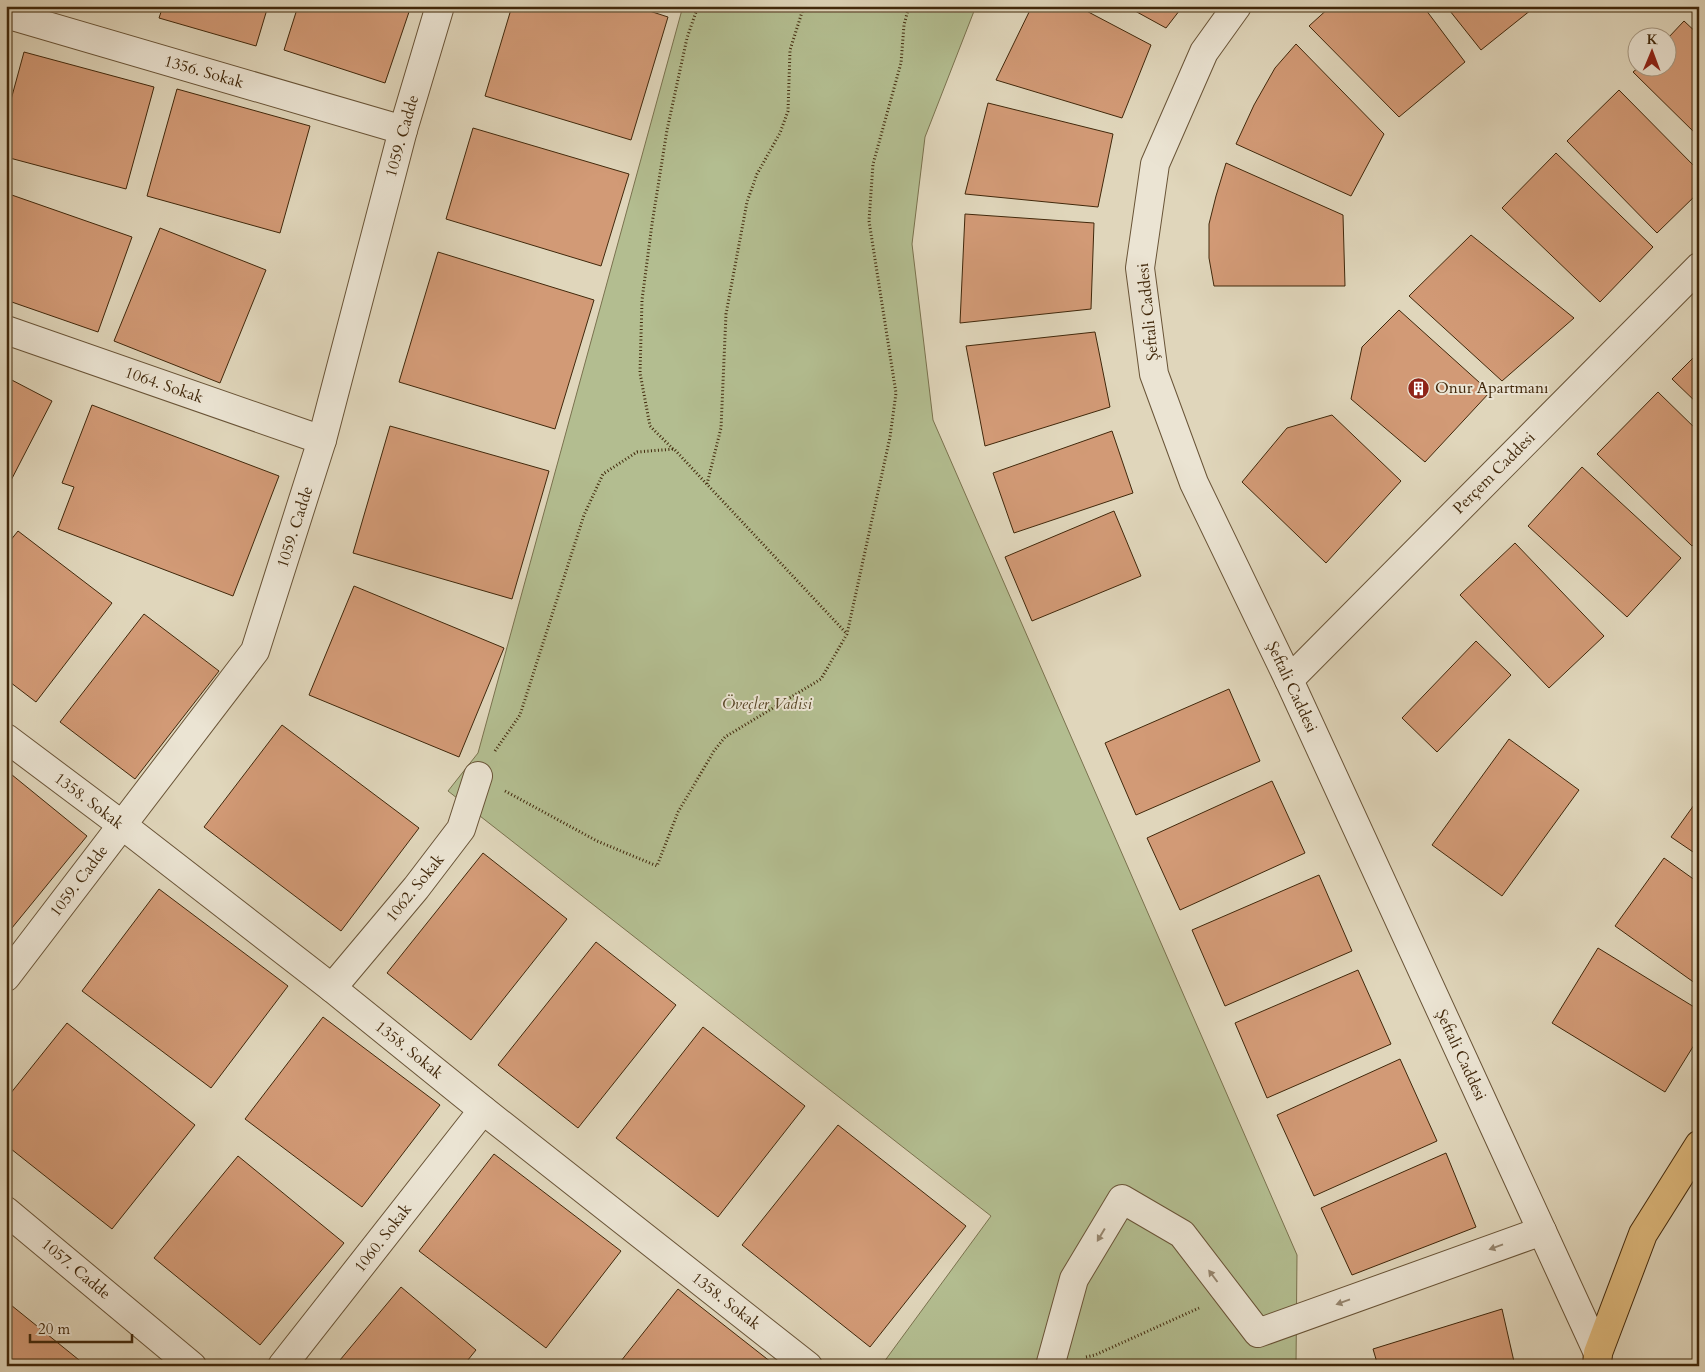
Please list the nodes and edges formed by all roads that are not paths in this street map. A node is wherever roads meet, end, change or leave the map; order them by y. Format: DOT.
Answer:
graph roads {
  1 [pos="440,6"];
  2 [pos="1237,6"];
  3 [pos="6,14"];
  4 [pos="403,130"];
  5 [pos="1699,267"];
  6 [pos="6,330"];
  7 [pos="322,440"];
  8 [pos="1289,680"];
  9 [pos="6,738"];
  10 [pos="478,776"];
  11 [pos="122,825"];
  12 [pos="6,977"];
  13 [pos="332,988"];
  14 [pos="483,1110"];
  15 [pos="1699,1146"];
  16 [pos="9,1219"];
  17 [pos="1542,1231"];
  18 [pos="1598,1359"];
  19 [pos="192,1366"];
  20 [pos="282,1366"];
  21 [pos="808,1366"];
  22 [pos="1050,1366"];
  1 -- 4 [label="street, 1059. Cadde"];
  2 -- 8 [label="street, Şeftali Caddesi"];
  3 -- 4 [label="street, 1356. Sokak"];
  4 -- 7 [label="street, 1059. Cadde"];
  5 -- 8 [label="street, Perçem Caddesi"];
  6 -- 7 [label="street, 1064. Sokak"];
  7 -- 11 [label="street, 1059. Cadde"];
  8 -- 17 [label="street, Şeftali Caddesi"];
  9 -- 11 [label="street, 1358. Sokak"];
  10 -- 13 [label="street, 1062. Sokak"];
  11 -- 12 [label="street, 1059. Cadde"];
  11 -- 13 [label="street, 1358. Sokak"];
  13 -- 14 [label="street, 1358. Sokak"];
  14 -- 20 [label="street, 1060. Sokak"];
  14 -- 21 [label="street, 1358. Sokak"];
  15 -- 18 [label="main road"];
  16 -- 19 [label="street, 1057. Cadde"];
  17 -- 18 [label="street, Şeftali Caddesi"];
  17 -- 22 [label="street, one-way"];
}
